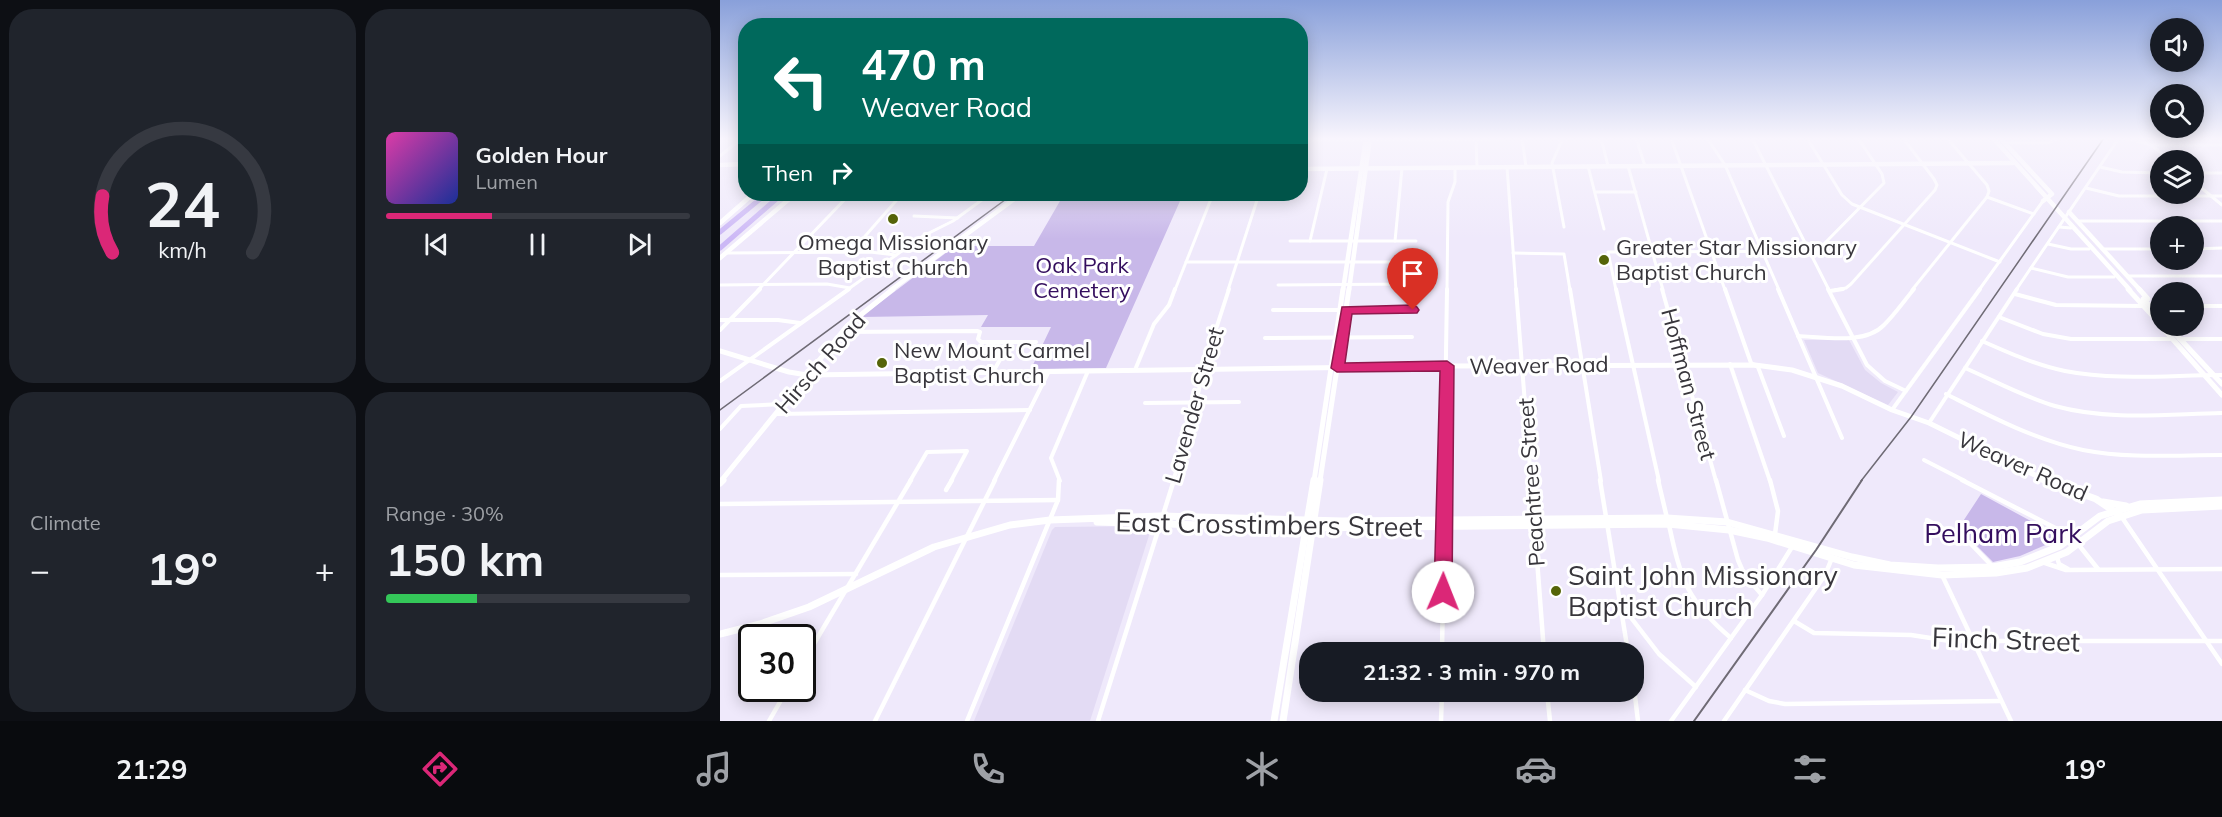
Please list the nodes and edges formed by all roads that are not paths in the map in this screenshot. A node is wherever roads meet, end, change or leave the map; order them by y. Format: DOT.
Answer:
graph roads {
  1 [pos="1326,172"];
  2 [pos="1363,172"];
  3 [pos="1402,172"];
  4 [pos="1455,172"];
  5 [pos="1507,172"];
  6 [pos="1555,172"];
  7 [pos="1590,172"];
  8 [pos="1630,172"];
  9 [pos="1683,172"];
  10 [pos="1728,172"];
  11 [pos="1769,172"];
  12 [pos="1828,172"];
  13 [pos="1881,172"];
  14 [pos="1928,172"];
  15 [pos="1976,172"];
  16 [pos="2024,172"];
  17 [pos="2025,172"];
  18 [pos="2031,172"];
  19 [pos="2097,172"];
  20 [pos="2120,172"];
  21 [pos="2150,173"];
  22 [pos="2204,173"];
  23 [pos="2222,173"];
  24 [pos="2086,188"];
  25 [pos="2204,190"];
  26 [pos="1596,192"];
  27 [pos="1635,192"];
  28 [pos="2211,196"];
  29 [pos="2222,196"];
  30 [pos="1987,197"];
  31 [pos="2045,199"];
  32 [pos="745,201"];
  33 [pos="758,201"];
  34 [pos="771,201"];
  35 [pos="771,201"];
  36 [pos="776,201"];
  37 [pos="786,201"];
  38 [pos="843,201"];
  39 [pos="896,201"];
  40 [pos="980,201"];
  41 [pos="1012,201"];
  42 [pos="1210,201"];
  43 [pos="1257,201"];
  44 [pos="2222,205"];
  45 [pos="1860,208"];
  46 [pos="2034,214"];
  47 [pos="2067,215"];
  48 [pos="914,216"];
  49 [pos="958,218"];
  50 [pos="2222,221"];
  51 [pos="721,222"];
  52 [pos="2077,222"];
  53 [pos="1904,225"];
  54 [pos="1564,227"];
  55 [pos="2059,227"];
  56 [pos="2071,228"];
  57 [pos="1604,229"];
  58 [pos="720,232"];
  59 [pos="1290,241"];
  60 [pos="1310,241"];
  61 [pos="1353,241"];
  62 [pos="1395,241"];
  63 [pos="1416,241"];
  64 [pos="720,242"];
  65 [pos="1951,243"];
  66 [pos="2048,244"];
  67 [pos="720,248"];
  68 [pos="2096,249"];
  69 [pos="2150,249"];
  70 [pos="2204,249"];
  71 [pos="2222,249"];
  72 [pos="1762,251"];
  73 [pos="1809,251"];
  74 [pos="794,252"];
  75 [pos="852,252"];
  76 [pos="1653,252"];
  77 [pos="1712,252"];
  78 [pos="723,253"];
  79 [pos="1513,253"];
  80 [pos="896,255"];
  81 [pos="720,258"];
  82 [pos="1186,262"];
  83 [pos="1237,262"];
  84 [pos="1416,262"];
  85 [pos="2000,262"];
  86 [pos="1350,263"];
  87 [pos="2031,268"];
  88 [pos="2127,276"];
  89 [pos="2222,276"];
  90 [pos="2114,277"];
  91 [pos="1409,284"];
  92 [pos="720,285"];
  93 [pos="763,285"];
  94 [pos="1278,285"];
  95 [pos="1347,285"];
  96 [pos="850,288"];
  97 [pos="1830,291"];
  98 [pos="2015,294"];
  99 [pos="2150,299"];
  100 [pos="2142,306"];
  101 [pos="2204,306"];
  102 [pos="2222,306"];
  103 [pos="1273,310"];
  104 [pos="1343,310"];
  105 [pos="1413,310"];
  106 [pos="2150,310"];
  107 [pos="2150,313"];
  108 [pos="2000,317"];
  109 [pos="720,320"];
  110 [pos="730,320"];
  111 [pos="800,323"];
  112 [pos="720,330"];
  113 [pos="841,332"];
  114 [pos="1798,336"];
  115 [pos="1852,336"];
  116 [pos="2170,336"];
  117 [pos="2178,336"];
  118 [pos="1412,337"];
  119 [pos="1265,338"];
  120 [pos="1339,338"];
  121 [pos="2172,339"];
  122 [pos="2181,339"];
  123 [pos="2222,339"];
  124 [pos="1982,341"];
  125 [pos="1010,342"];
  126 [pos="1036,342"];
  127 [pos="720,351"];
  128 [pos="750,360"];
  129 [pos="1684,364"];
  130 [pos="1730,364"];
  131 [pos="1583,365"];
  132 [pos="1634,365"];
  133 [pos="1755,365"];
  134 [pos="1447,366"];
  135 [pos="1522,366"];
  136 [pos="1334,368"];
  137 [pos="1965,368"];
  138 [pos="1203,369"];
  139 [pos="1135,370"];
  140 [pos="1050,371"];
  141 [pos="1088,371"];
  142 [pos="993,372"];
  143 [pos="2204,374"];
  144 [pos="807,375"];
  145 [pos="2213,375"];
  146 [pos="2222,375"];
  147 [pos="1815,376"];
  148 [pos="720,381"];
  149 [pos="2222,384"];
  150 [pos="1906,391"];
  151 [pos="1946,394"];
  152 [pos="2222,395"];
  153 [pos="1196,402"];
  154 [pos="1239,402"];
  155 [pos="1145,403"];
  156 [pos="783,404"];
  157 [pos="1892,410"];
  158 [pos="1030,411"];
  159 [pos="2222,413"];
  160 [pos="775,414"];
  161 [pos="1929,423"];
  162 [pos="720,429"];
  163 [pos="1784,436"];
  164 [pos="1842,438"];
  165 [pos="2222,455"];
  166 [pos="1924,460"];
  167 [pos="720,483"];
  168 [pos="946,490"];
  169 [pos="2096,499"];
  170 [pos="1058,500"];
  171 [pos="2222,500"];
  172 [pos="985,501"];
  173 [pos="897,502"];
  174 [pos="2208,503"];
  175 [pos="720,504"];
  176 [pos="2132,506"];
  177 [pos="2222,506"];
  178 [pos="2118,514"];
  179 [pos="1050,520"];
  180 [pos="1160,520"];
  181 [pos="1928,520"];
  182 [pos="1608,521"];
  183 [pos="1668,521"];
  184 [pos="1533,522"];
  185 [pos="1444,523"];
  186 [pos="1310,524"];
  187 [pos="1728,526"];
  188 [pos="1775,534"];
  189 [pos="968,536"];
  190 [pos="2071,538"];
  191 [pos="2078,544"];
  192 [pos="1792,546"];
  193 [pos="2057,557"];
  194 [pos="1832,558"];
  195 [pos="2045,562"];
  196 [pos="2069,569"];
  197 [pos="2098,569"];
  198 [pos="2158,569"];
  199 [pos="2222,569"];
  200 [pos="1994,570"];
  201 [pos="1940,571"];
  202 [pos="856,574"];
  203 [pos="720,575"];
  204 [pos="845,591"];
  205 [pos="1762,595"];
  206 [pos="1621,604"];
  207 [pos="1794,621"];
  208 [pos="720,634"];
  209 [pos="1731,638"];
  210 [pos="816,640"];
  211 [pos="2206,641"];
  212 [pos="2222,641"];
  213 [pos="1442,642"];
  214 [pos="1543,642"];
  215 [pos="1627,642"];
  216 [pos="1974,642"];
  217 [pos="2222,664"];
  218 [pos="1696,687"];
  219 [pos="1745,690"];
  220 [pos="1281,701"];
  221 [pos="2001,701"];
  222 [pos="780,702"];
  223 [pos="1442,702"];
  224 [pos="1548,702"];
  225 [pos="1636,702"];
  226 [pos="769,721"];
  227 [pos="875,721"];
  228 [pos="967,721"];
  229 [pos="1098,721"];
  230 [pos="1274,721"];
  231 [pos="1283,721"];
  232 [pos="1441,721"];
  233 [pos="1550,721"];
  234 [pos="1638,721"];
  235 [pos="1671,721"];
  236 [pos="1724,721"];
  237 [pos="2011,721"];
  1 -- 60 [label="street"];
  2 -- 61 [label="main road"];
  3 -- 62 [label="street"];
  4 -- 134 [label="street"];
  5 -- 79 [label="street, Peachtree Street"];
  6 -- 54 [label="street"];
  7 -- 26 [label="street"];
  8 -- 27 [label="street, Hoffman Street"];
  9 -- 77 [label="street"];
  10 -- 72 [label="street"];
  11 -- 73 [label="street"];
  12 -- 45 [label="street"];
  13 -- 45 [label="street"];
  14 -- 53 [label="street"];
  15 -- 30 [label="street"];
  16 -- 31 [label="main road"];
  17 -- 68 [label="main road"];
  18 -- 31 [label="main road"];
  19 -- 24 [label="street"];
  20 -- 21 [label="street"];
  22 -- 23 [label="street"];
  24 -- 28 [label="street"];
  24 -- 47 [label="street"];
  25 -- 28 [label="street"];
  26 -- 27 [label="street"];
  26 -- 57 [label="street"];
  27 -- 76 [label="street, Hoffman Street"];
  28 -- 29 [label="street"];
  28 -- 44 [label="street"];
  30 -- 46 [label="street"];
  30 -- 65 [label="street"];
  31 -- 46 [label="street"];
  32 -- 51 [label="main road"];
  33 -- 58 [label="highway"];
  34 -- 64 [label="highway"];
  35 -- 67 [label="highway"];
  36 -- 78 [label="highway"];
  37 -- 78 [label="main road"];
  38 -- 74 [label="street"];
  39 -- 75 [label="street"];
  40 -- 49 [label="street"];
  41 -- 113 [label="main road, Hirsch Road"];
  42 -- 82 [label="street"];
  43 -- 83 [label="street, Lavender Street"];
  45 -- 53 [label="street"];
  45 -- 73 [label="street"];
  46 -- 85 [label="street"];
  47 -- 52 [label="main road"];
  47 -- 55 [label="street"];
  47 -- 56 [label="main road"];
  48 -- 49 [label="street"];
  49 -- 80 [label="street"];
  50 -- 52 [label="street"];
  52 -- 68 [label="main road"];
  53 -- 65 [label="street"];
  53 -- 97 [label="street"];
  55 -- 56 [label="street"];
  55 -- 66 [label="street"];
  56 -- 68 [label="main road"];
  59 -- 60 [label="street"];
  60 -- 61 [label="street"];
  61 -- 62 [label="street"];
  61 -- 86 [label="main road"];
  62 -- 63 [label="street"];
  65 -- 85 [label="street"];
  65 -- 115 [label="street"];
  66 -- 68 [label="street"];
  66 -- 87 [label="street"];
  68 -- 69 [label="street"];
  68 -- 88 [label="main road"];
  68 -- 90 [label="main road"];
  68 -- 106 [label="main road"];
  70 -- 71 [label="street"];
  72 -- 73 [label="street"];
  72 -- 77 [label="street"];
  72 -- 114 [label="street"];
  73 -- 97 [label="street"];
  74 -- 75 [label="street"];
  74 -- 78 [label="street"];
  74 -- 93 [label="street"];
  75 -- 80 [label="street"];
  76 -- 77 [label="street"];
  76 -- 129 [label="street, Hoffman Street"];
  76 -- 132 [label="street"];
  77 -- 133 [label="street"];
  78 -- 81 [label="main road"];
  79 -- 131 [label="street"];
  79 -- 135 [label="street, Peachtree Street"];
  80 -- 96 [label="street"];
  82 -- 83 [label="street"];
  82 -- 139 [label="street"];
  83 -- 86 [label="street"];
  83 -- 138 [label="street, Lavender Street"];
  84 -- 86 [label="street"];
  85 -- 150 [label="street"];
  86 -- 95 [label="main road"];
  87 -- 90 [label="street"];
  87 -- 98 [label="street"];
  88 -- 89 [label="street"];
  88 -- 99 [label="main road"];
  90 -- 100 [label="main road"];
  91 -- 95 [label="street"];
  92 -- 93 [label="street"];
  93 -- 96 [label="street"];
  93 -- 110 [label="street"];
  94 -- 95 [label="street"];
  95 -- 104 [label="main road"];
  96 -- 111 [label="street"];
  97 -- 115 [label="street"];
  98 -- 100 [label="street"];
  98 -- 108 [label="street"];
  100 -- 107 [label="main road"];
  101 -- 102 [label="street"];
  103 -- 104 [label="street"];
  104 -- 105 [label="street"];
  104 -- 120 [label="main road"];
  108 -- 121 [label="street"];
  108 -- 124 [label="street"];
  109 -- 110 [label="street"];
  110 -- 111 [label="street"];
  110 -- 112 [label="street"];
  111 -- 128 [label="street"];
  113 -- 125 [label="street"];
  113 -- 144 [label="main road, Hirsch Road"];
  114 -- 115 [label="street"];
  114 -- 147 [label="street"];
  115 -- 150 [label="street"];
  116 -- 121 [label="main road"];
  117 -- 122 [label="main road"];
  118 -- 120 [label="street"];
  119 -- 120 [label="street"];
  120 -- 136 [label="main road"];
  121 -- 122 [label="street"];
  121 -- 143 [label="main road"];
  122 -- 123 [label="street"];
  122 -- 145 [label="main road"];
  124 -- 137 [label="street"];
  124 -- 143 [label="street"];
  125 -- 126 [label="street"];
  125 -- 142 [label="street"];
  127 -- 128 [label="main road, Weaver Road"];
  128 -- 144 [label="main road, Weaver Road"];
  128 -- 148 [label="street"];
  129 -- 130 [label="main road, Weaver Road"];
  129 -- 132 [label="main road, Weaver Road"];
  129 -- 187 [label="street, Hoffman Street"];
  130 -- 133 [label="main road, Weaver Road"];
  130 -- 188 [label="street"];
  131 -- 132 [label="main road, Weaver Road"];
  131 -- 135 [label="main road, Weaver Road"];
  131 -- 182 [label="street"];
  132 -- 183 [label="street"];
  133 -- 147 [label="main road, Weaver Road"];
  133 -- 163 [label="street"];
  134 -- 135 [label="main road, Weaver Road"];
  134 -- 136 [label="main road, Weaver Road"];
  134 -- 185 [label="street"];
  135 -- 184 [label="street, Peachtree Street"];
  136 -- 138 [label="main road, Weaver Road"];
  136 -- 186 [label="main road"];
  137 -- 151 [label="street"];
  137 -- 159 [label="street"];
  138 -- 139 [label="main road, Weaver Road"];
  138 -- 153 [label="street, Lavender Street"];
  139 -- 141 [label="main road, Weaver Road"];
  140 -- 141 [label="main road, Weaver Road"];
  140 -- 142 [label="main road, Weaver Road"];
  140 -- 158 [label="street"];
  141 -- 170 [label="street"];
  142 -- 144 [label="main road, Weaver Road"];
  143 -- 145 [label="street"];
  143 -- 152 [label="main road"];
  144 -- 156 [label="main road, Hirsch Road"];
  145 -- 146 [label="street"];
  145 -- 149 [label="main road"];
  147 -- 157 [label="main road, Weaver Road"];
  147 -- 164 [label="street"];
  150 -- 157 [label="street"];
  151 -- 161 [label="street"];
  151 -- 165 [label="street"];
  153 -- 154 [label="street"];
  153 -- 155 [label="street"];
  153 -- 180 [label="street, Lavender Street"];
  156 -- 160 [label="main road, Hirsch Road"];
  156 -- 162 [label="street"];
  157 -- 161 [label="main road, Weaver Road"];
  158 -- 160 [label="street"];
  158 -- 172 [label="street"];
  160 -- 167 [label="main road, Hirsch Road"];
  161 -- 169 [label="main road, Weaver Road"];
  166 -- 190 [label="street"];
  168 -- 173 [label="street"];
  169 -- 176 [label="main road"];
  169 -- 178 [label="main road, Weaver Road"];
  170 -- 172 [label="street"];
  170 -- 179 [label="street"];
  171 -- 174 [label="main road, Weaver Road"];
  172 -- 173 [label="street"];
  172 -- 189 [label="street"];
  173 -- 175 [label="street"];
  173 -- 202 [label="street"];
  174 -- 176 [label="main road, Weaver Road"];
  174 -- 177 [label="main road, Weaver Road"];
  174 -- 178 [label="main road, Weaver Road"];
  176 -- 178 [label="main road, Weaver Road"];
  178 -- 190 [label="main road, East Crosstimbers Street"];
  178 -- 191 [label="main road, East Crosstimbers Street"];
  178 -- 198 [label="street"];
  179 -- 180 [label="main road, East Crosstimbers Street"];
  179 -- 189 [label="main road, East Crosstimbers Street"];
  179 -- 228 [label="street"];
  180 -- 186 [label="main road, East Crosstimbers Street"];
  180 -- 229 [label="street, Lavender Street"];
  181 -- 200 [label="street"];
  182 -- 183 [label="main road, East Crosstimbers Street"];
  182 -- 184 [label="main road, East Crosstimbers Street"];
  182 -- 206 [label="street"];
  183 -- 187 [label="main road, East Crosstimbers Street"];
  183 -- 209 [label="street"];
  184 -- 185 [label="main road, East Crosstimbers Street"];
  184 -- 214 [label="street, Peachtree Street"];
  185 -- 186 [label="main road, East Crosstimbers Street"];
  185 -- 213 [label="street"];
  186 -- 220 [label="main road"];
  187 -- 188 [label="main road, East Crosstimbers Street"];
  187 -- 192 [label="main road, East Crosstimbers Street"];
  187 -- 205 [label="street, Hoffman Street"];
  188 -- 201 [label="main road, East Crosstimbers Street"];
  189 -- 204 [label="main road, East Crosstimbers Street"];
  189 -- 227 [label="street"];
  190 -- 191 [label="street"];
  190 -- 200 [label="main road, East Crosstimbers Street"];
  191 -- 193 [label="main road, East Crosstimbers Street"];
  191 -- 197 [label="street"];
  192 -- 194 [label="main road, East Crosstimbers Street"];
  192 -- 205 [label="street"];
  193 -- 195 [label="main road, East Crosstimbers Street"];
  193 -- 196 [label="street"];
  194 -- 201 [label="main road, East Crosstimbers Street"];
  194 -- 207 [label="street"];
  195 -- 196 [label="street"];
  195 -- 200 [label="main road, East Crosstimbers Street"];
  196 -- 197 [label="street"];
  197 -- 198 [label="street"];
  198 -- 199 [label="street"];
  198 -- 211 [label="street"];
  200 -- 201 [label="main road, East Crosstimbers Street"];
  201 -- 216 [label="street"];
  202 -- 203 [label="street"];
  202 -- 204 [label="street"];
  204 -- 208 [label="main road, East Crosstimbers Street"];
  204 -- 210 [label="street"];
  205 -- 209 [label="street"];
  206 -- 215 [label="street"];
  206 -- 218 [label="street"];
  207 -- 216 [label="street, Finch Street"];
  207 -- 219 [label="street"];
  209 -- 218 [label="street"];
  211 -- 212 [label="street, Finch Street"];
  211 -- 216 [label="street, Finch Street"];
  211 -- 217 [label="street"];
  216 -- 221 [label="street"];
  218 -- 235 [label="street"];
  219 -- 221 [label="street"];
  219 -- 236 [label="street"];
  220 -- 230 [label="main road"];
  220 -- 231 [label="main road"];
  221 -- 237 [label="street"];
  222 -- 226 [label="street"];
  223 -- 232 [label="street"];
  224 -- 233 [label="street"];
  225 -- 234 [label="street"];
}
